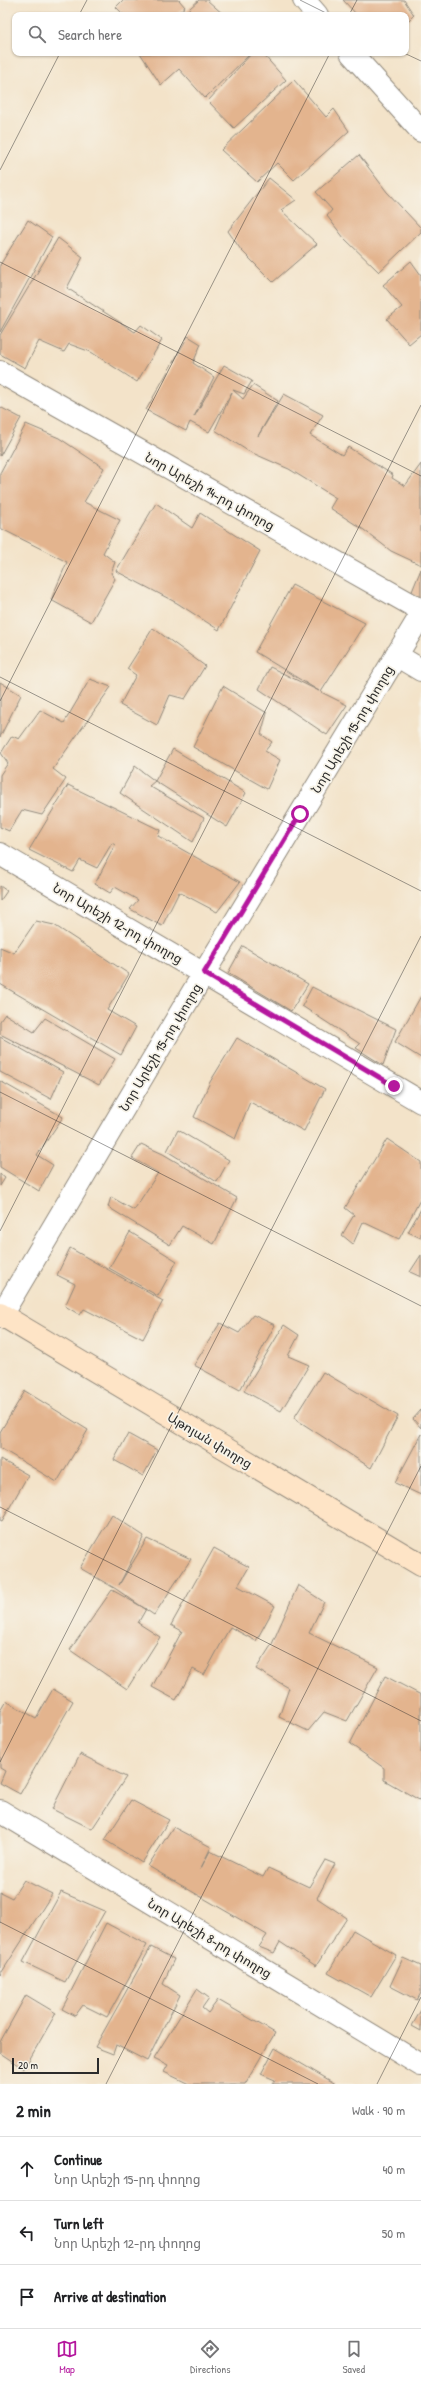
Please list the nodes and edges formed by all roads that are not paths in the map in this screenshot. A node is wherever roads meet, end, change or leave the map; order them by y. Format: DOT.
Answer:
graph roads {
  1 [pos="304,0"];
  2 [pos="314,12"];
  3 [pos="354,56"];
  4 [pos="421,131"];
  5 [pos="0,372"];
  6 [pos="421,610"];
  7 [pos="421,614"];
  8 [pos="396,655"];
  9 [pos="421,670"];
  10 [pos="0,854"];
  11 [pos="204,973"];
  12 [pos="421,1102"];
  13 [pos="0,1315"];
  14 [pos="421,1565"];
  15 [pos="0,1811"];
  16 [pos="421,2065"];
  1 -- 2 [label="street"];
  3 -- 4 [label="street"];
  5 -- 6 [label="street, Նոր Արեշի 14-րդ փողոց"];
  7 -- 8 [label="street, Նոր Արեշի 15-րդ փողոց"];
  8 -- 9 [label="street"];
  8 -- 11 [label="street, Նոր Արեշի 15-րդ փողոց"];
  10 -- 11 [label="street, Նոր Արեշի 12-րդ փողոց"];
  11 -- 12 [label="street, Նոր Արեշի 12-րդ փողոց"];
  11 -- 13 [label="street, Նոր Արեշի 15-րդ փողոց"];
  13 -- 14 [label="main road, Աթոյան փողոց"];
  15 -- 16 [label="street, Նոր Արեշի 8-րդ փողոց"];
}
